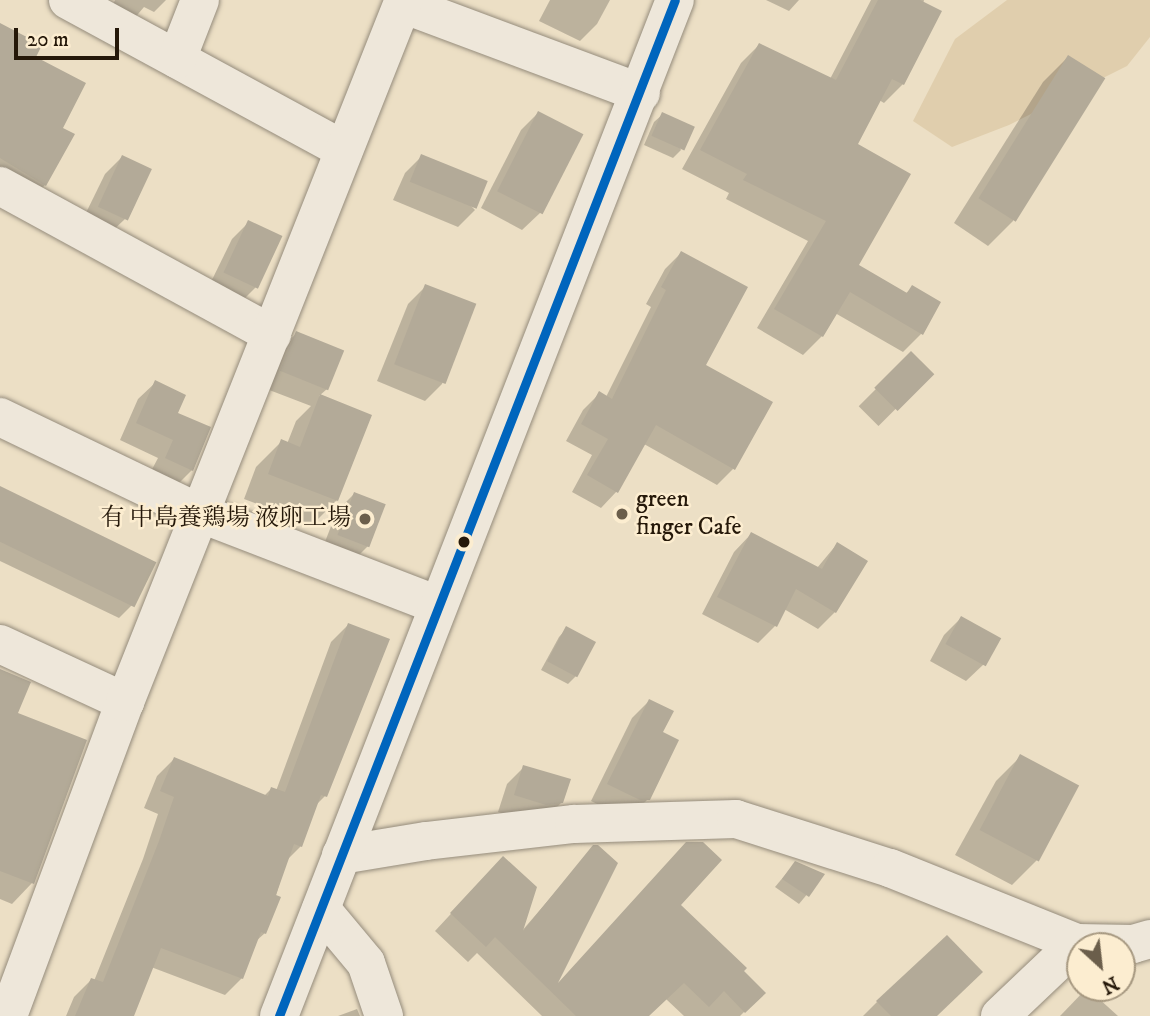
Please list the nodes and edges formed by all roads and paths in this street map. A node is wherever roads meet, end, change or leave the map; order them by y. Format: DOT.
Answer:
graph roads {
  1 [pos="68,0"];
  2 [pos="200,0"];
  3 [pos="675,0"];
  4 [pos="404,2"];
  5 [pos="177,60"];
  6 [pos="641,93"];
  7 [pos="344,150"];
  8 [pos="0,186"];
  9 [pos="272,334"];
  10 [pos="0,417"];
  11 [pos="202,514"];
  12 [pos="438,606"];
  13 [pos="0,644"];
  14 [pos="125,702"];
  15 [pos="341,855"];
  16 [pos="321,909"];
  17 [pos="1066,939"];
  18 [pos="1066,953"];
  19 [pos="8,1016"];
  20 [pos="279,1016"];
  21 [pos="384,1016"];
  22 [pos="1000,1016"];
  1 -- 5 [label="street"];
  2 -- 5 [label="street"];
  3 -- 6 [label="street"];
  4 -- 6 [label="street"];
  4 -- 7 [label="street"];
  5 -- 7 [label="street"];
  6 -- 12 [label="street"];
  7 -- 9 [label="street"];
  8 -- 9 [label="street"];
  9 -- 11 [label="street"];
  10 -- 11 [label="street"];
  11 -- 12 [label="street"];
  11 -- 14 [label="street"];
  12 -- 15 [label="street"];
  13 -- 14 [label="street"];
  14 -- 19 [label="street"];
  15 -- 16 [label="street"];
  15 -- 17 [label="street"];
  16 -- 20 [label="street"];
  16 -- 21 [label="street"];
  18 -- 22 [label="street"];
}
